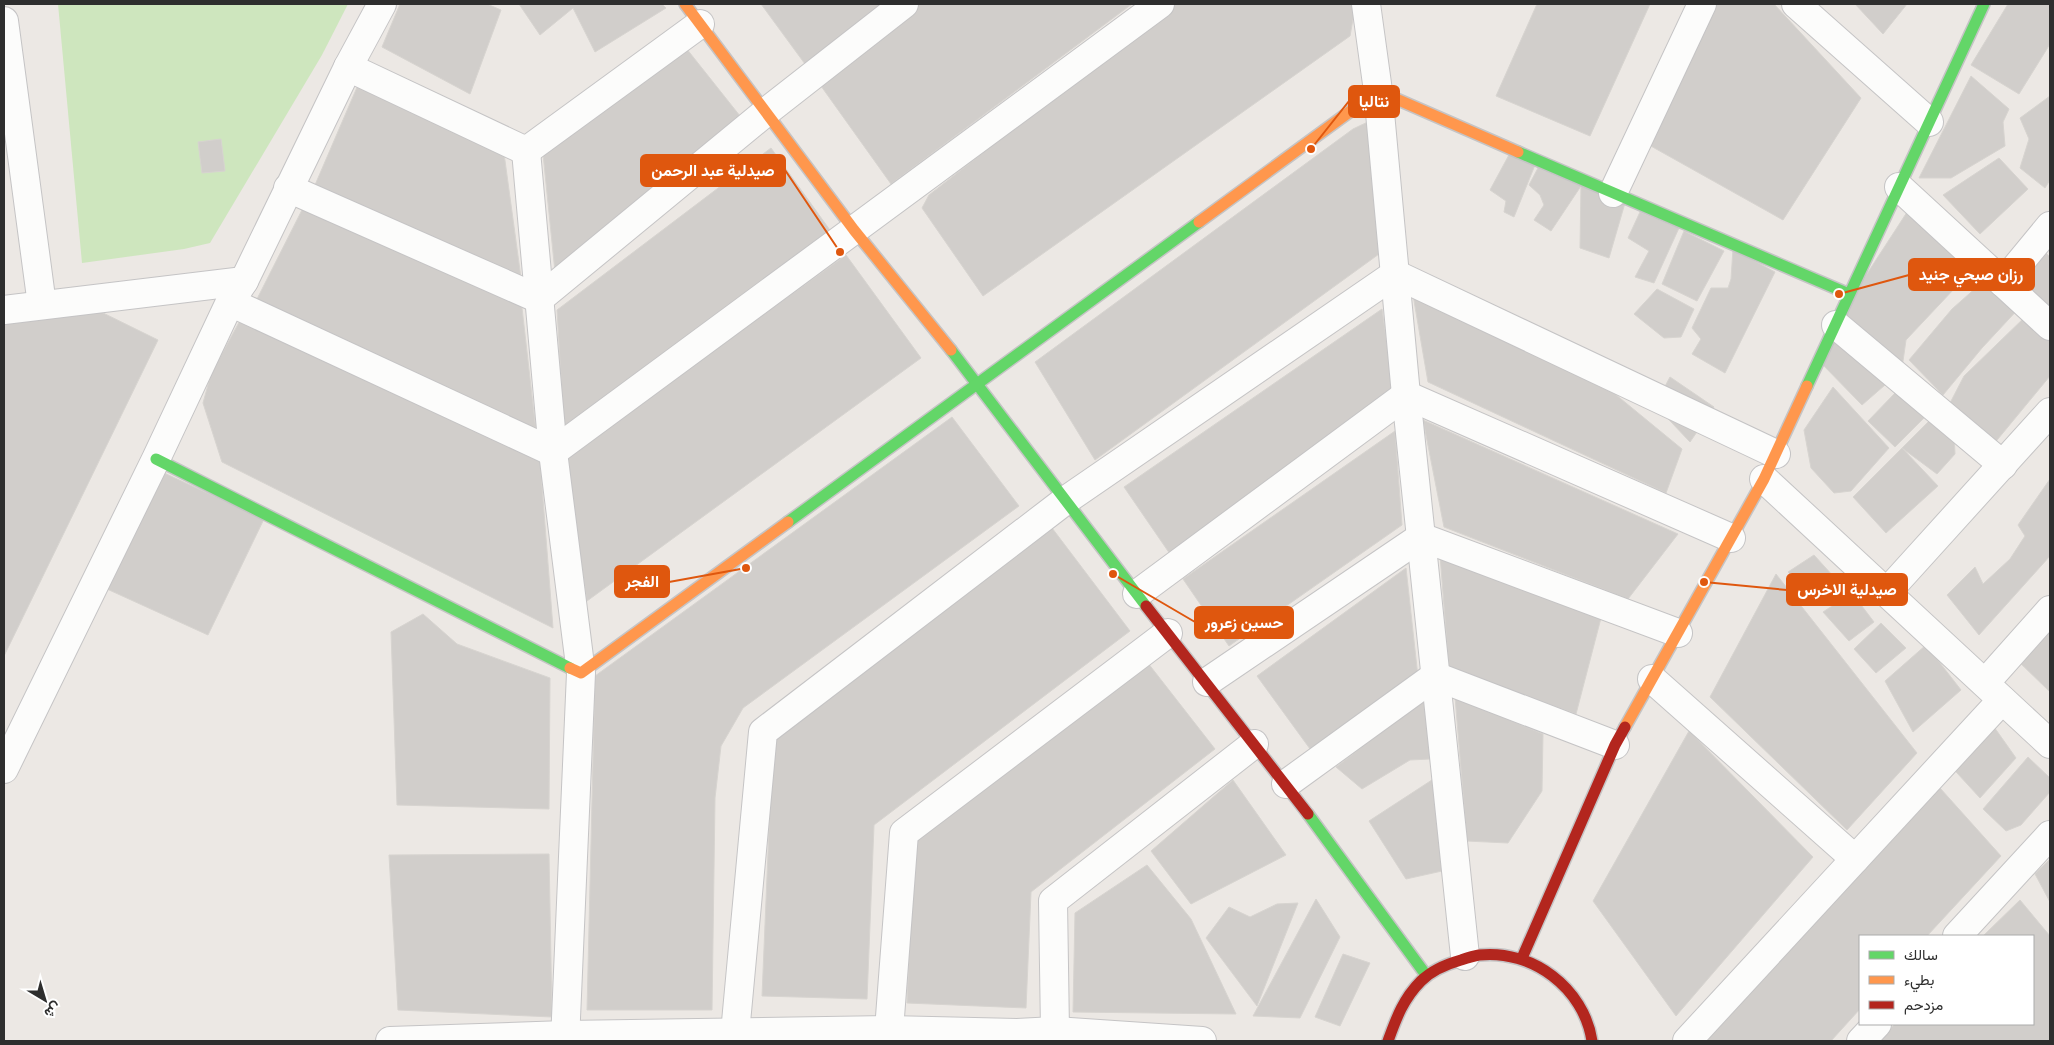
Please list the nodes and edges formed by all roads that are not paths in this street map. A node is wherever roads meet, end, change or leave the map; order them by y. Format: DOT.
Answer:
graph roads {
  1 [pos="382,4"];
  2 [pos="904,4"];
  3 [pos="1160,4"];
  4 [pos="1366,4"];
  5 [pos="1702,4"];
  6 [pos="1796,4"];
  7 [pos="1984,4"];
  8 [pos="693,14"];
  9 [pos="4,21"];
  10 [pos="348,67"];
  11 [pos="1378,91"];
  12 [pos="766,112"];
  13 [pos="1929,122"];
  14 [pos="526,150"];
  15 [pos="1899,187"];
  16 [pos="288,188"];
  17 [pos="1613,193"];
  18 [pos="2050,226"];
  19 [pos="854,230"];
  20 [pos="1395,274"];
  21 [pos="2003,283"];
  22 [pos="237,291"];
  23 [pos="1849,294"];
  24 [pos="539,299"];
  25 [pos="42,305"];
  26 [pos="4,310"];
  27 [pos="1836,325"];
  28 [pos="2050,326"];
  29 [pos="978,383"];
  30 [pos="1406,395"];
  31 [pos="2050,412"];
  32 [pos="553,452"];
  33 [pos="1776,454"];
  34 [pos="156,459"];
  35 [pos="2003,465"];
  36 [pos="1764,478"];
  37 [pos="1066,500"];
  38 [pos="1421,537"];
  39 [pos="1731,538"];
  40 [pos="1887,592"];
  41 [pos="1137,594"];
  42 [pos="2050,610"];
  43 [pos="1168,633"];
  44 [pos="1678,633"];
  45 [pos="581,673"];
  46 [pos="1435,676"];
  47 [pos="1652,678"];
  48 [pos="1207,682"];
  49 [pos="1994,692"];
  50 [pos="1254,744"];
  51 [pos="2050,744"];
  52 [pos="1615,745"];
  53 [pos="4,769"];
  54 [pos="1286,784"];
  55 [pos="2050,835"];
  56 [pos="1855,859"];
  57 [pos="1958,935"];
  58 [pos="1465,956"];
  59 [pos="1522,958"];
  60 [pos="1426,975"];
  61 [pos="1876,1025"];
  62 [pos="889,1030"];
  63 [pos="1055,1031"];
  64 [pos="735,1033"];
  65 [pos="1017,1037"];
  66 [pos="565,1038"];
  67 [pos="390,1041"];
  68 [pos="1202,1041"];
  69 [pos="1388,1041"];
  70 [pos="1592,1041"];
  71 [pos="1687,1041"];
  72 [pos="1860,1041"];
  1 -- 10 [label="street"];
  2 -- 12 [label="street"];
  3 -- 19 [label="street"];
  4 -- 11 [label="street"];
  5 -- 17 [label="street"];
  6 -- 13 [label="street"];
  7 -- 13 [label="street"];
  8 -- 12 [label="street"];
  8 -- 14 [label="street"];
  9 -- 25 [label="street"];
  10 -- 14 [label="street"];
  10 -- 16 [label="street"];
  11 -- 17 [label="street"];
  11 -- 20 [label="street"];
  11 -- 29 [label="street"];
  12 -- 19 [label="street"];
  12 -- 24 [label="street"];
  13 -- 15 [label="street"];
  14 -- 24 [label="street"];
  15 -- 21 [label="street"];
  15 -- 23 [label="street"];
  16 -- 22 [label="street"];
  16 -- 24 [label="street"];
  17 -- 23 [label="street"];
  18 -- 21 [label="street"];
  19 -- 29 [label="street"];
  19 -- 32 [label="street"];
  20 -- 30 [label="street"];
  20 -- 33 [label="street"];
  20 -- 37 [label="street"];
  21 -- 28 [label="street"];
  22 -- 25 [label="street"];
  22 -- 32 [label="street"];
  22 -- 34 [label="street"];
  23 -- 27 [label="street"];
  24 -- 32 [label="street"];
  25 -- 26 [label="street"];
  27 -- 33 [label="street"];
  27 -- 35 [label="street"];
  29 -- 37 [label="street"];
  29 -- 45 [label="street"];
  30 -- 38 [label="street"];
  30 -- 39 [label="street"];
  30 -- 41 [label="street"];
  31 -- 35 [label="street"];
  32 -- 45 [label="street"];
  33 -- 36 [label="street"];
  34 -- 45 [label="street"];
  34 -- 53 [label="street"];
  35 -- 40 [label="street"];
  36 -- 39 [label="street"];
  36 -- 40 [label="street"];
  37 -- 41 [label="street"];
  37 -- 64 [label="street"];
  38 -- 44 [label="street"];
  38 -- 46 [label="street"];
  38 -- 48 [label="street"];
  39 -- 44 [label="street"];
  40 -- 49 [label="street"];
  41 -- 43 [label="street"];
  42 -- 49 [label="street"];
  43 -- 48 [label="street"];
  43 -- 62 [label="street"];
  44 -- 47 [label="street"];
  45 -- 66 [label="street"];
  46 -- 52 [label="street"];
  46 -- 54 [label="street"];
  46 -- 58 [label="street"];
  47 -- 52 [label="street"];
  47 -- 56 [label="street"];
  48 -- 50 [label="street"];
  49 -- 51 [label="street"];
  49 -- 56 [label="street"];
  50 -- 54 [label="street"];
  50 -- 63 [label="street"];
  52 -- 59 [label="street"];
  54 -- 60 [label="street"];
  55 -- 57 [label="street"];
  56 -- 71 [label="street"];
  58 -- 59 [label="street"];
  58 -- 60 [label="street"];
  59 -- 70 [label="street"];
  60 -- 69 [label="street"];
  61 -- 72 [label="street"];
  62 -- 64 [label="street"];
  62 -- 65 [label="street"];
  63 -- 65 [label="street"];
  63 -- 68 [label="street"];
  64 -- 66 [label="street"];
  66 -- 67 [label="street"];
}
